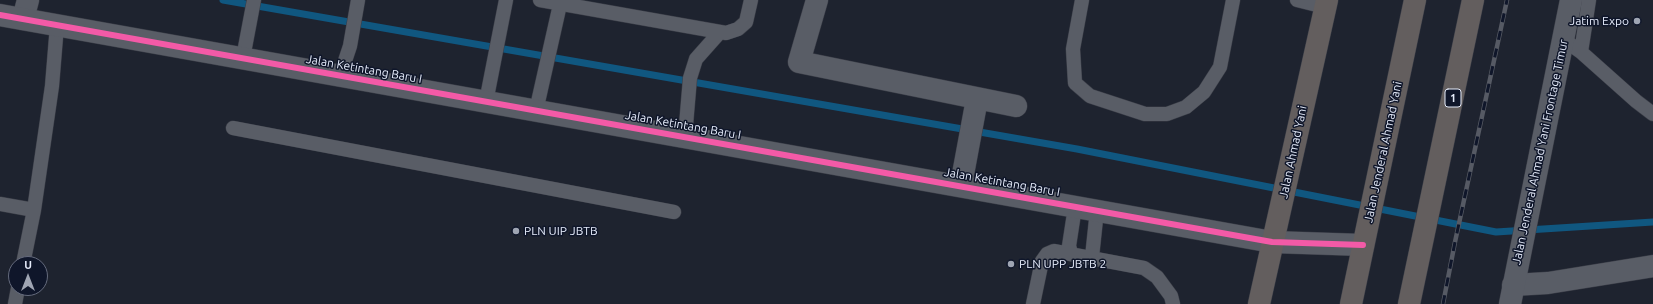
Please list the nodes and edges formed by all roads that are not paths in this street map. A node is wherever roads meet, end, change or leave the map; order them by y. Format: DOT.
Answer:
graph roads {
  1 [pos="254,0"];
  2 [pos="506,0"];
  3 [pos="540,0"];
  4 [pos="751,0"];
  5 [pos="817,0"];
  6 [pos="1082,0"];
  7 [pos="1233,0"];
  8 [pos="1297,0"];
  9 [pos="1415,0"];
  10 [pos="1473,0"];
  11 [pos="1571,0"];
  12 [pos="1589,0"];
  13 [pos="560,2"];
  14 [pos="1326,4"];
  15 [pos="357,6"];
  16 [pos="26,10"];
  17 [pos="0,15"];
  18 [pos="57,25"];
  19 [pos="720,32"];
  20 [pos="1563,39"];
  21 [pos="1581,52"];
  22 [pos="243,58"];
  23 [pos="340,76"];
  24 [pos="486,102"];
  25 [pos="1016,106"];
  26 [pos="975,109"];
  27 [pos="536,111"];
  28 [pos="1653,114"];
  29 [pos="234,128"];
  30 [pos="685,137"];
  31 [pos="961,185"];
  32 [pos="0,204"];
  33 [pos="1075,207"];
  34 [pos="34,210"];
  35 [pos="1097,210"];
  36 [pos="674,212"];
  37 [pos="1272,242"];
  38 [pos="1364,242"];
  39 [pos="1071,253"];
  40 [pos="25,256"];
  41 [pos="1092,257"];
  42 [pos="1653,266"];
  43 [pos="1512,294"];
  44 [pos="1033,304"];
  45 [pos="1173,304"];
  46 [pos="1259,304"];
  47 [pos="1351,304"];
  48 [pos="1409,304"];
  1 -- 22 [label="lane"];
  2 -- 24 [label="lane"];
  3 -- 13 [label="lane"];
  4 -- 19 [label="lane"];
  5 -- 26 [label="street"];
  6 -- 7 [label="lane"];
  8 -- 14 [label="lane"];
  9 -- 38 [label="highway, Jalan Jenderal Ahmad Yani"];
  10 -- 48 [label="highway, 1"];
  11 -- 20 [label="street, Jalan Jenderal Ahmad Yani Frontage Timur"];
  12 -- 21 [label="lane"];
  13 -- 19 [label="lane"];
  13 -- 27 [label="lane"];
  14 -- 37 [label="highway, Jalan Ahmad Yani"];
  15 -- 23 [label="lane"];
  16 -- 17 [label="street, Jalan Ketintang Baru I"];
  16 -- 18 [label="street, Jalan Ketintang Baru I"];
  18 -- 22 [label="street, Jalan Ketintang Baru I"];
  18 -- 34 [label="lane"];
  19 -- 30 [label="lane"];
  20 -- 21 [label="lane"];
  20 -- 43 [label="street, Jalan Jenderal Ahmad Yani Frontage Timur"];
  21 -- 28 [label="lane"];
  22 -- 23 [label="street, Jalan Ketintang Baru I"];
  23 -- 24 [label="street, Jalan Ketintang Baru I"];
  24 -- 27 [label="street, Jalan Ketintang Baru I"];
  25 -- 26 [label="street"];
  26 -- 31 [label="street"];
  27 -- 30 [label="street, Jalan Ketintang Baru I"];
  29 -- 36 [label="lane"];
  30 -- 31 [label="street, Jalan Ketintang Baru I"];
  31 -- 33 [label="street, Jalan Ketintang Baru I"];
  32 -- 34 [label="lane"];
  33 -- 35 [label="street, Jalan Ketintang Baru I"];
  33 -- 39 [label="lane"];
  34 -- 40 [label="lane"];
  35 -- 37 [label="street, Jalan Ketintang Baru I"];
  35 -- 41 [label="lane"];
  37 -- 38 [label="street, Jalan Ketintang Baru I"];
  37 -- 46 [label="highway, Jalan Ahmad Yani"];
  38 -- 47 [label="highway, Jalan Jenderal Ahmad Yani"];
  39 -- 41 [label="lane"];
  39 -- 44 [label="lane"];
  41 -- 45 [label="lane"];
  42 -- 43 [label="street"];
}
